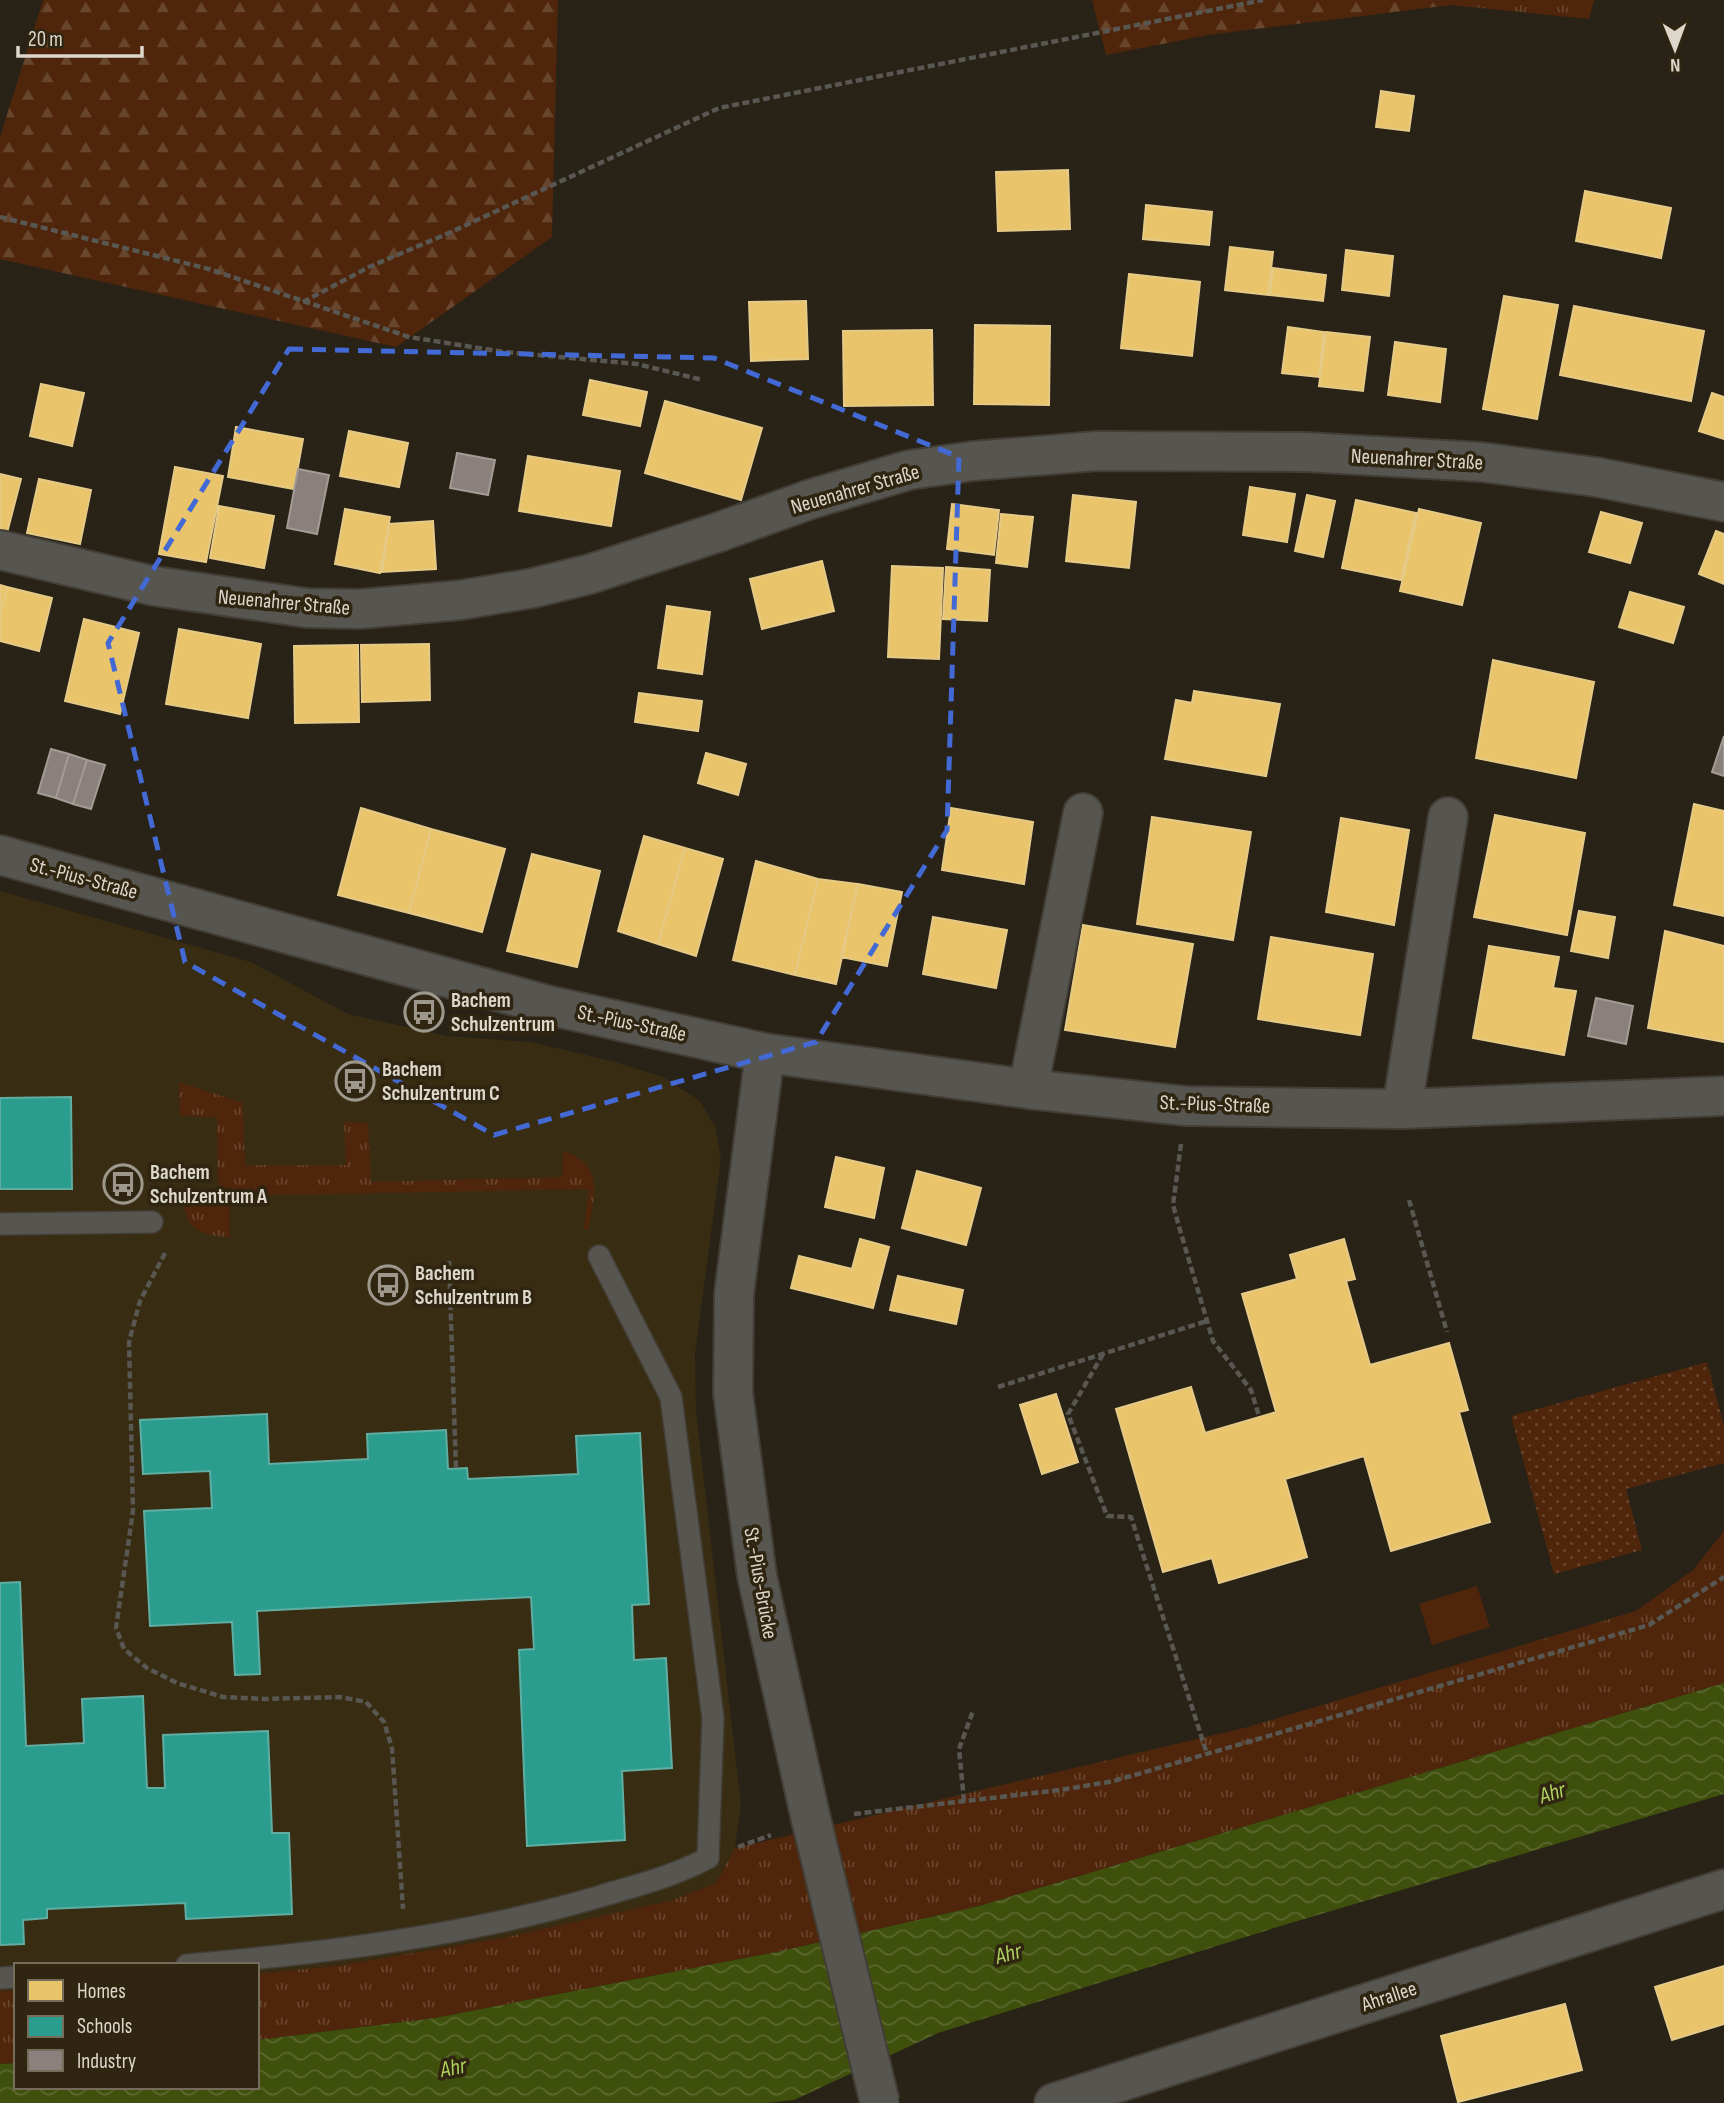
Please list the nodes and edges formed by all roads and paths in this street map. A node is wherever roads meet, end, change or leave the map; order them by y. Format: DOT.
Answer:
graph roads {
  1 [pos="1263,0"];
  2 [pos="0,217"];
  3 [pos="303,302"];
  4 [pos="703,380"];
  5 [pos="1724,502"];
  6 [pos="0,550"];
  7 [pos="1083,813"];
  8 [pos="1448,817"];
  9 [pos="0,855"];
  10 [pos="765,1053"];
  11 [pos="1028,1089"];
  12 [pos="1724,1097"];
  13 [pos="1186,1106"];
  14 [pos="1402,1109"];
  15 [pos="1409,1200"];
  16 [pos="152,1222"];
  17 [pos="0,1224"];
  18 [pos="167,1249"];
  19 [pos="599,1256"];
  20 [pos="449,1261"];
  21 [pos="1207,1321"];
  22 [pos="1447,1332"];
  23 [pos="1103,1354"];
  24 [pos="998,1387"];
  25 [pos="1259,1416"];
  26 [pos="456,1469"];
  27 [pos="1724,1577"];
  28 [pos="973,1711"];
  29 [pos="1207,1754"];
  30 [pos="964,1801"];
  31 [pos="854,1814"];
  32 [pos="1724,1889"];
  33 [pos="405,1940"];
  34 [pos="209,1963"];
  35 [pos="880,2103"];
  36 [pos="1054,2103"];
  1 -- 3 [label="path"];
  2 -- 3 [label="path"];
  3 -- 4 [label="path"];
  5 -- 6 [label="street, Neuenahrer Straße"];
  7 -- 11 [label="street"];
  8 -- 14 [label="street"];
  9 -- 10 [label="street, St.-Pius-Straße"];
  10 -- 11 [label="street, St.-Pius-Straße"];
  10 -- 35 [label="street, St.-Pius-Brücke, bridge"];
  11 -- 13 [label="street, St.-Pius-Straße"];
  12 -- 14 [label="street, St.-Pius-Straße"];
  13 -- 14 [label="street, St.-Pius-Straße"];
  13 -- 21 [label="path"];
  15 -- 22 [label="path"];
  16 -- 17 [label="lane"];
  18 -- 33 [label="path"];
  19 -- 33 [label="lane"];
  20 -- 26 [label="path"];
  21 -- 23 [label="path"];
  21 -- 25 [label="path"];
  23 -- 24 [label="path"];
  23 -- 29 [label="path"];
  27 -- 29 [label="path"];
  28 -- 30 [label="path"];
  29 -- 30 [label="path"];
  30 -- 31 [label="path"];
  32 -- 36 [label="street, Ahrallee"];
  33 -- 34 [label="lane"];
}
